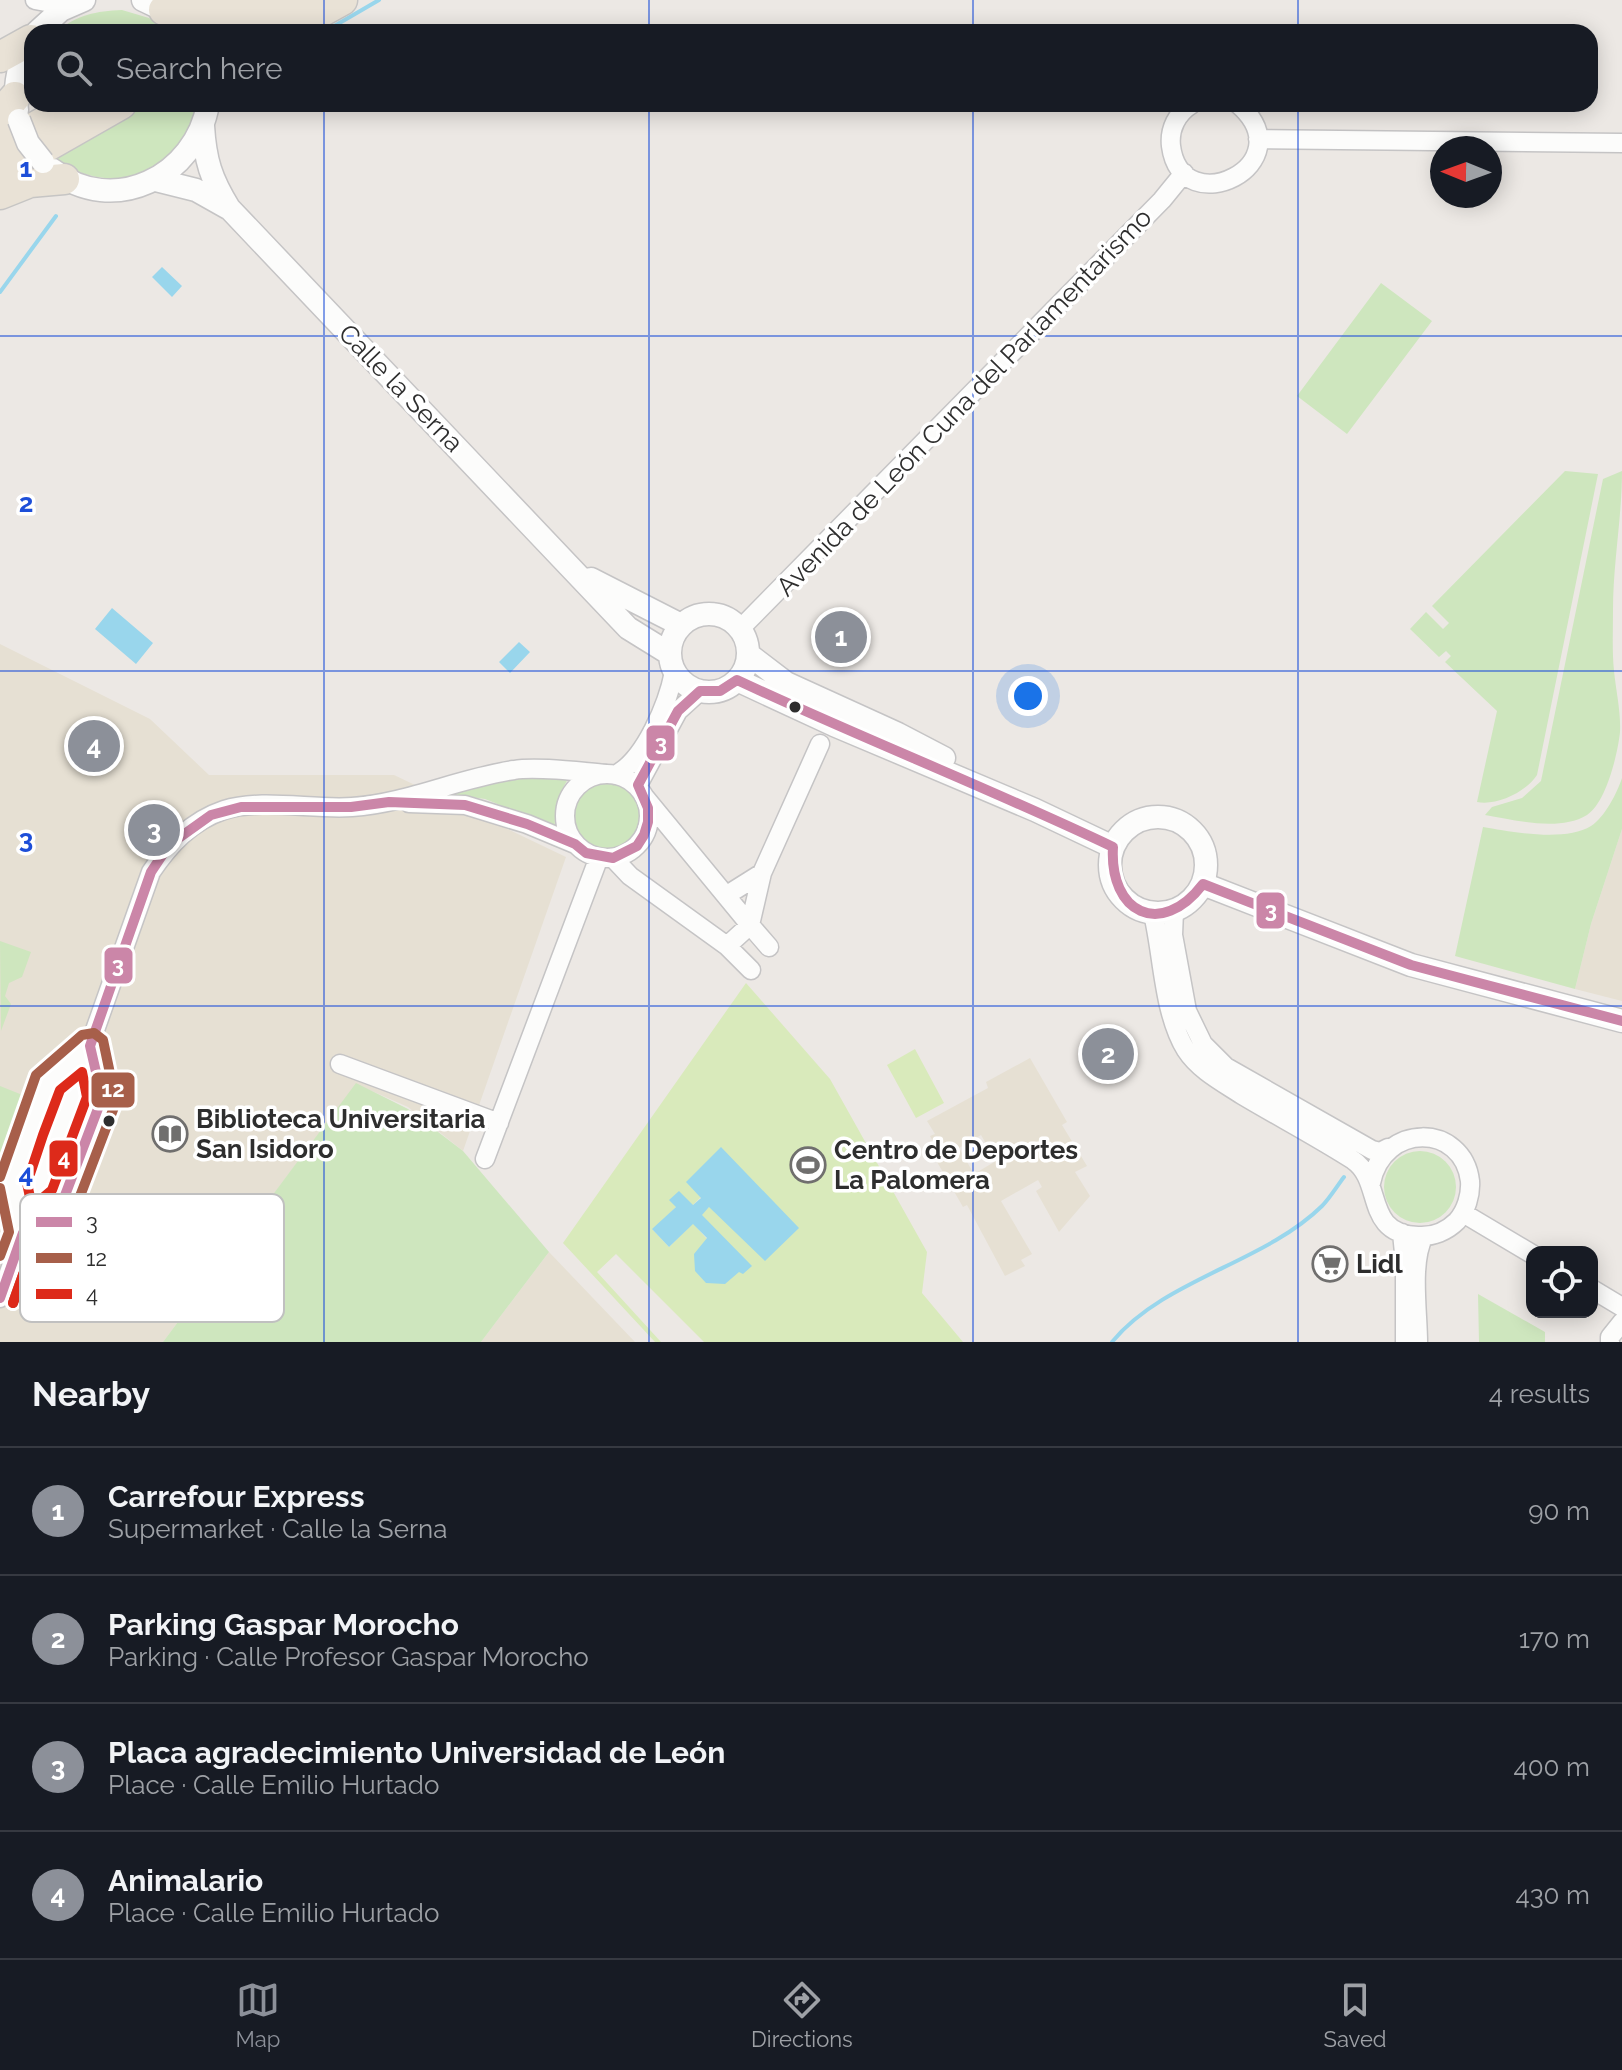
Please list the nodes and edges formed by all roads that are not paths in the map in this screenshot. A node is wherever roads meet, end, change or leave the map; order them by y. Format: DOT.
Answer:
graph roads {
  1 [pos="84,0"];
  2 [pos="215,0"];
  3 [pos="260,0"];
  4 [pos="303,0"];
  5 [pos="342,0"];
  6 [pos="50,6"];
  7 [pos="177,20"];
  8 [pos="40,24"];
  9 [pos="261,24"];
  10 [pos="298,24"];
  11 [pos="24,42"];
  12 [pos="24,53"];
  13 [pos="0,57"];
  14 [pos="10,102"];
  15 [pos="62,112"];
  16 [pos="107,112"];
  17 [pos="1184,112"];
  18 [pos="1247,112"];
  19 [pos="205,115"];
  20 [pos="1258,139"];
  21 [pos="1622,143"];
  22 [pos="0,147"];
  23 [pos="53,170"];
  24 [pos="0,173"];
  25 [pos="1184,173"];
  26 [pos="156,180"];
  27 [pos="0,194"];
  28 [pos="229,208"];
  29 [pos="573,569"];
  30 [pos="681,625"];
  31 [pos="740,629"];
  32 [pos="748,654"];
  33 [pos="672,663"];
  34 [pos="737,680"];
  35 [pos="700,691"];
  36 [pos="820,744"];
  37 [pos="611,774"];
  38 [pos="640,790"];
  39 [pos="389,802"];
  40 [pos="1035,810"];
  41 [pos="575,844"];
  42 [pos="1113,847"];
  43 [pos="606,858"];
  44 [pos="762,873"];
  45 [pos="1203,884"];
  46 [pos="727,895"];
  47 [pos="1164,912"];
  48 [pos="750,925"];
  49 [pos="727,946"];
  50 [pos="769,947"];
  51 [pos="751,970"];
  52 [pos="1622,1021"];
  53 [pos="90,1046"];
  54 [pos="340,1064"];
  55 [pos="499,1123"];
  56 [pos="1388,1148"];
  57 [pos="485,1159"];
  58 [pos="1371,1183"];
  59 [pos="37,1194"];
  60 [pos="66,1194"];
  61 [pos="1463,1213"];
  62 [pos="20,1218"];
  63 [pos="1402,1233"];
  64 [pos="1424,1236"];
  65 [pos="20,1241"];
  66 [pos="1526,1250"];
  67 [pos="1598,1293"];
  68 [pos="0,1298"];
  69 [pos="1622,1307"];
  70 [pos="1622,1322"];
  71 [pos="1405,1342"];
  72 [pos="1418,1342"];
  73 [pos="1610,1342"];
  1 -- 6 [label="street"];
  2 -- 7 [label="highway"];
  3 -- 7 [label="highway"];
  4 -- 9 [label="highway"];
  5 -- 10 [label="highway"];
  6 -- 8 [label="street"];
  11 -- 13 [label="highway"];
  12 -- 14 [label="street"];
  14 -- 23 [label="street, bridge"];
  15 -- 22 [label="highway"];
  16 -- 24 [label="highway"];
  17 -- 25 [label="street"];
  18 -- 20 [label="street"];
  19 -- 26 [label="street"];
  19 -- 28 [label="street, Calle la Serna"];
  20 -- 21 [label="street"];
  20 -- 25 [label="street"];
  23 -- 26 [label="street"];
  23 -- 27 [label="highway"];
  25 -- 31 [label="street, Avenida de León Cuna del Parlamentarismo"];
  26 -- 28 [label="street, Calle la Serna"];
  28 -- 29 [label="street, Calle la Serna"];
  29 -- 30 [label="street, Calle la Serna"];
  29 -- 33 [label="street, Calle la Serna"];
  30 -- 31 [label="street"];
  30 -- 33 [label="street"];
  31 -- 32 [label="street"];
  32 -- 34 [label="street"];
  32 -- 40 [label="street"];
  33 -- 35 [label="street, Calle la Serna"];
  33 -- 37 [label="street"];
  34 -- 35 [label="street"];
  34 -- 40 [label="street"];
  35 -- 38 [label="street"];
  36 -- 44 [label="street"];
  37 -- 38 [label="street"];
  37 -- 39 [label="street"];
  37 -- 41 [label="street"];
  38 -- 43 [label="street"];
  38 -- 46 [label="street"];
  39 -- 41 [label="street"];
  39 -- 53 [label="street"];
  40 -- 42 [label="street"];
  41 -- 43 [label="street"];
  42 -- 45 [label="street"];
  42 -- 47 [label="street"];
  43 -- 49 [label="street"];
  43 -- 55 [label="street"];
  44 -- 46 [label="street"];
  44 -- 48 [label="street"];
  45 -- 47 [label="street"];
  45 -- 52 [label="street"];
  46 -- 48 [label="street"];
  47 -- 56 [label="street"];
  47 -- 58 [label="street"];
  48 -- 49 [label="street"];
  48 -- 50 [label="street"];
  49 -- 51 [label="street"];
  53 -- 59 [label="street"];
  53 -- 60 [label="street"];
  53 -- 62 [label="street"];
  54 -- 55 [label="street"];
  55 -- 57 [label="street"];
  56 -- 58 [label="street"];
  56 -- 61 [label="street"];
  58 -- 63 [label="street"];
  61 -- 64 [label="street"];
  61 -- 66 [label="street"];
  63 -- 64 [label="street"];
  63 -- 71 [label="street"];
  64 -- 72 [label="street"];
  65 -- 68 [label="street"];
  67 -- 69 [label="street"];
  70 -- 73 [label="street"];
}
